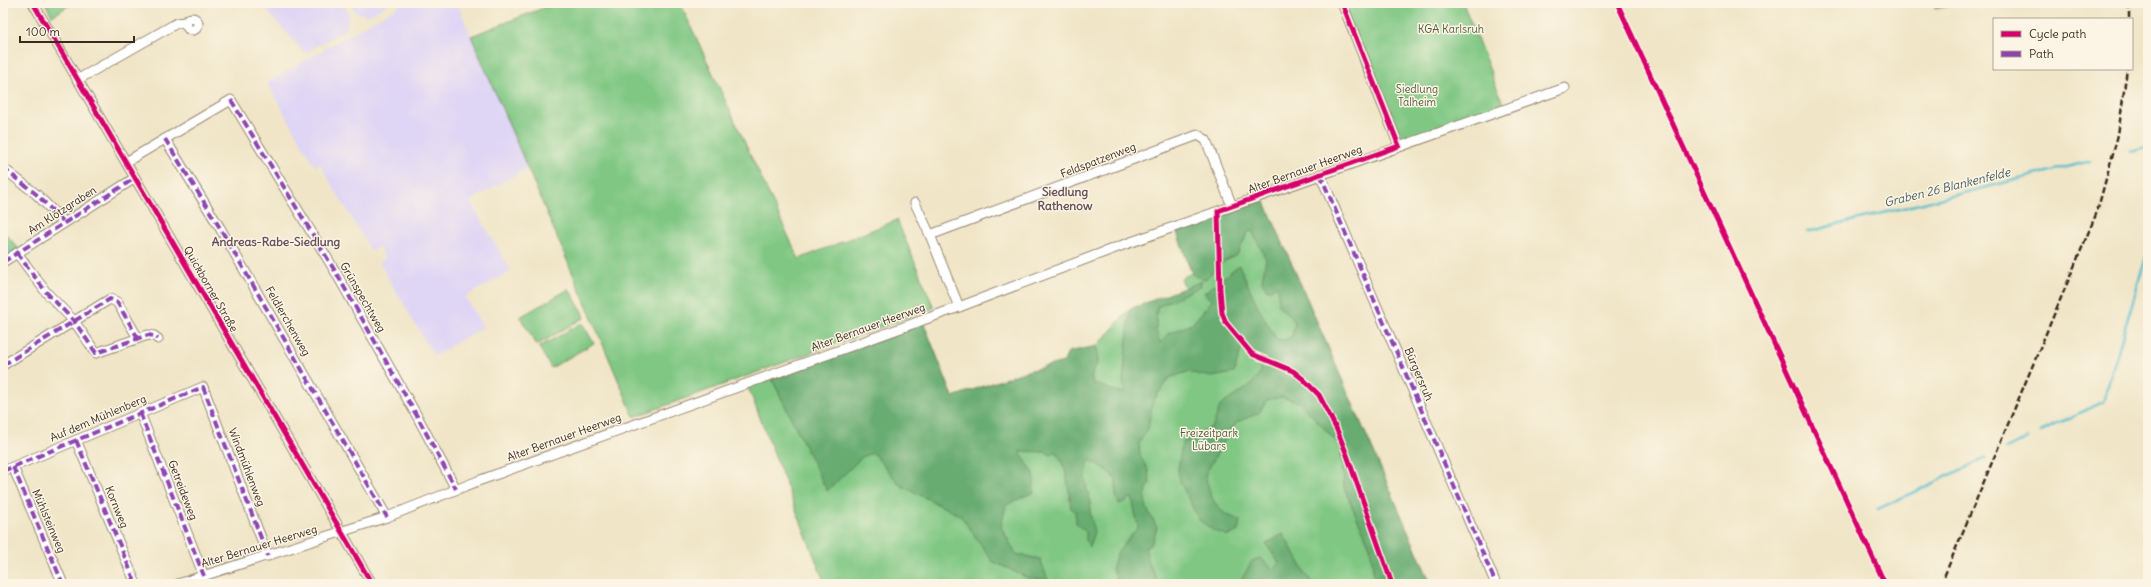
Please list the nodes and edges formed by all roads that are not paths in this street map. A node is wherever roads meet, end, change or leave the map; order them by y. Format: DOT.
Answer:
graph roads {
  1 [pos="33,3"];
  2 [pos="1342,3"];
  3 [pos="185,22"];
  4 [pos="77,80"];
  5 [pos="1565,88"];
  6 [pos="165,139"];
  7 [pos="1399,146"];
  8 [pos="126,162"];
  9 [pos="3,168"];
  10 [pos="1320,174"];
  11 [pos="135,178"];
  12 [pos="915,203"];
  13 [pos="1232,206"];
  14 [pos="64,222"];
  15 [pos="930,235"];
  16 [pos="17,253"];
  17 [pos="3,262"];
  18 [pos="959,307"];
  19 [pos="74,321"];
  20 [pos="138,338"];
  21 [pos="158,339"];
  22 [pos="3,365"];
  23 [pos="203,387"];
  24 [pos="140,413"];
  25 [pos="76,440"];
  26 [pos="13,467"];
  27 [pos="3,471"];
  28 [pos="456,489"];
  29 [pos="387,517"];
  30 [pos="341,533"];
  31 [pos="268,556"];
  32 [pos="204,576"];
  33 [pos="63,584"];
  34 [pos="136,584"];
  35 [pos="178,584"];
  36 [pos="372,584"];
  37 [pos="1496,584"];
  1 -- 4 [label="street, Quickborner Straße"];
  2 -- 7 [label="street"];
  3 -- 4 [label="street"];
  4 -- 8 [label="street, Quickborner Straße"];
  5 -- 7 [label="street, Alter Bernauer Heerweg"];
  6 -- 8 [label="street"];
  6 -- 28 [label="street, Grünspechtweg"];
  6 -- 29 [label="street, Feldlerchenweg"];
  7 -- 10 [label="street, Alter Bernauer Heerweg"];
  8 -- 11 [label="street, Quickborner Straße"];
  9 -- 14 [label="street"];
  10 -- 13 [label="street, Alter Bernauer Heerweg"];
  10 -- 37 [label="street, Bürgersruh"];
  11 -- 14 [label="street, Am Klötzgraben"];
  11 -- 30 [label="street, Quickborner Straße"];
  12 -- 15 [label="street"];
  13 -- 15 [label="street, Feldspatzenweg"];
  13 -- 18 [label="street, Alter Bernauer Heerweg"];
  14 -- 16 [label="street, Am Klötzgraben"];
  15 -- 18 [label="street"];
  16 -- 17 [label="street, Am Klötzgraben"];
  16 -- 19 [label="street"];
  18 -- 28 [label="street, Alter Bernauer Heerweg"];
  19 -- 20 [label="street"];
  19 -- 20 [label="street"];
  19 -- 22 [label="street"];
  20 -- 21 [label="street"];
  23 -- 24 [label="street, Auf dem Mühlenberg"];
  23 -- 31 [label="street, Windmühlenweg"];
  24 -- 25 [label="street, Auf dem Mühlenberg"];
  24 -- 32 [label="street, Getreideweg"];
  25 -- 26 [label="street, Auf dem Mühlenberg"];
  25 -- 34 [label="street, Kornweg"];
  26 -- 27 [label="street, Auf dem Mühlenberg"];
  26 -- 33 [label="street, Mühlsteinweg"];
  28 -- 29 [label="street, Alter Bernauer Heerweg"];
  29 -- 30 [label="street, Alter Bernauer Heerweg"];
  30 -- 31 [label="street, Alter Bernauer Heerweg"];
  30 -- 36 [label="street, Quickborner Straße"];
  31 -- 32 [label="street, Alter Bernauer Heerweg"];
  32 -- 35 [label="street, Alter Bernauer Heerweg"];
}
